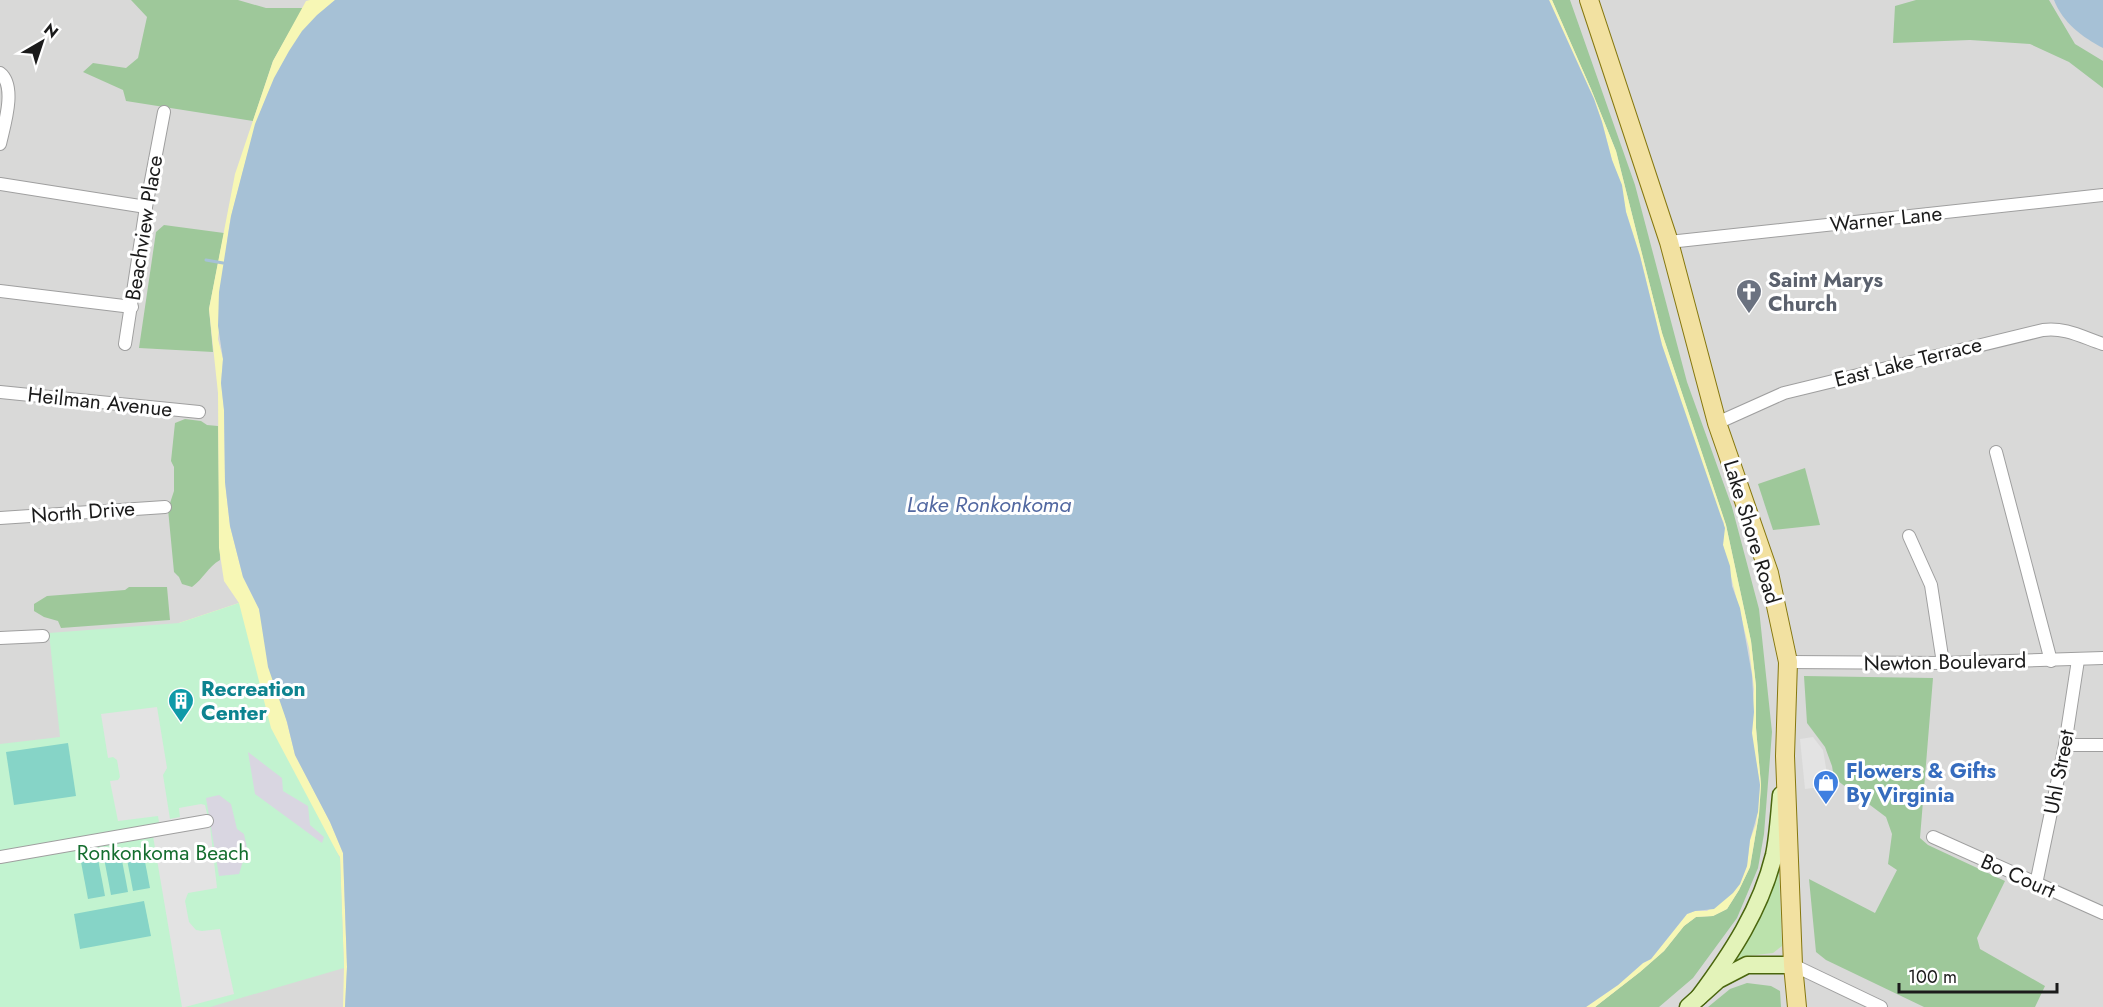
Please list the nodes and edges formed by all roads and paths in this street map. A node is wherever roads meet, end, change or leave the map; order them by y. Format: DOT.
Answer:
graph roads {
  1 [pos="1589,0"];
  2 [pos="0,73"];
  3 [pos="164,111"];
  4 [pos="0,144"];
  5 [pos="0,184"];
  6 [pos="2103,195"];
  7 [pos="146,207"];
  8 [pos="1669,242"];
  9 [pos="0,291"];
  10 [pos="132,307"];
  11 [pos="125,344"];
  12 [pos="2103,344"];
  13 [pos="0,392"];
  14 [pos="199,412"];
  15 [pos="1717,423"];
  16 [pos="1996,452"];
  17 [pos="165,507"];
  18 [pos="0,518"];
  19 [pos="1909,536"];
  20 [pos="43,636"];
  21 [pos="0,638"];
  22 [pos="2103,658"];
  23 [pos="2078,660"];
  24 [pos="2050,661"];
  25 [pos="1788,662"];
  26 [pos="1943,663"];
  27 [pos="2103,745"];
  28 [pos="2065,746"];
  29 [pos="1785,756"];
  30 [pos="207,820"];
  31 [pos="1934,837"];
  32 [pos="0,856"];
  33 [pos="2036,884"];
  34 [pos="2103,913"];
  35 [pos="1793,965"];
  36 [pos="1693,1002"];
  37 [pos="1797,1007"];
  38 [pos="1881,1007"];
  1 -- 8 [label="main road, Lake Shore Road"];
  2 -- 4 [label="street"];
  3 -- 7 [label="street, Beachview Place"];
  5 -- 7 [label="street"];
  6 -- 8 [label="street, Warner Lane"];
  7 -- 10 [label="street, Beachview Place"];
  8 -- 15 [label="main road, Lake Shore Road"];
  9 -- 10 [label="street"];
  10 -- 11 [label="street, Beachview Place"];
  12 -- 15 [label="street, East Lake Terrace"];
  13 -- 14 [label="street, Heilman Avenue"];
  15 -- 25 [label="main road, Lake Shore Road"];
  16 -- 24 [label="street"];
  17 -- 18 [label="street, North Drive"];
  19 -- 26 [label="street"];
  20 -- 21 [label="street"];
  22 -- 23 [label="street, Newton Boulevard"];
  23 -- 24 [label="street, Newton Boulevard"];
  23 -- 28 [label="street, Uhl Street"];
  24 -- 26 [label="street, Newton Boulevard"];
  25 -- 26 [label="street, Newton Boulevard"];
  25 -- 29 [label="main road, Lake Shore Road"];
  27 -- 28 [label="street"];
  28 -- 33 [label="street, Uhl Street"];
  29 -- 35 [label="main road, Lake Shore Road"];
  29 -- 36 [label="main road"];
  30 -- 32 [label="street"];
  31 -- 33 [label="street, Bo Court"];
  33 -- 34 [label="street, Bo Court"];
  35 -- 36 [label="main road"];
  35 -- 37 [label="main road, Lake Shore Road"];
  35 -- 38 [label="street"];
}
